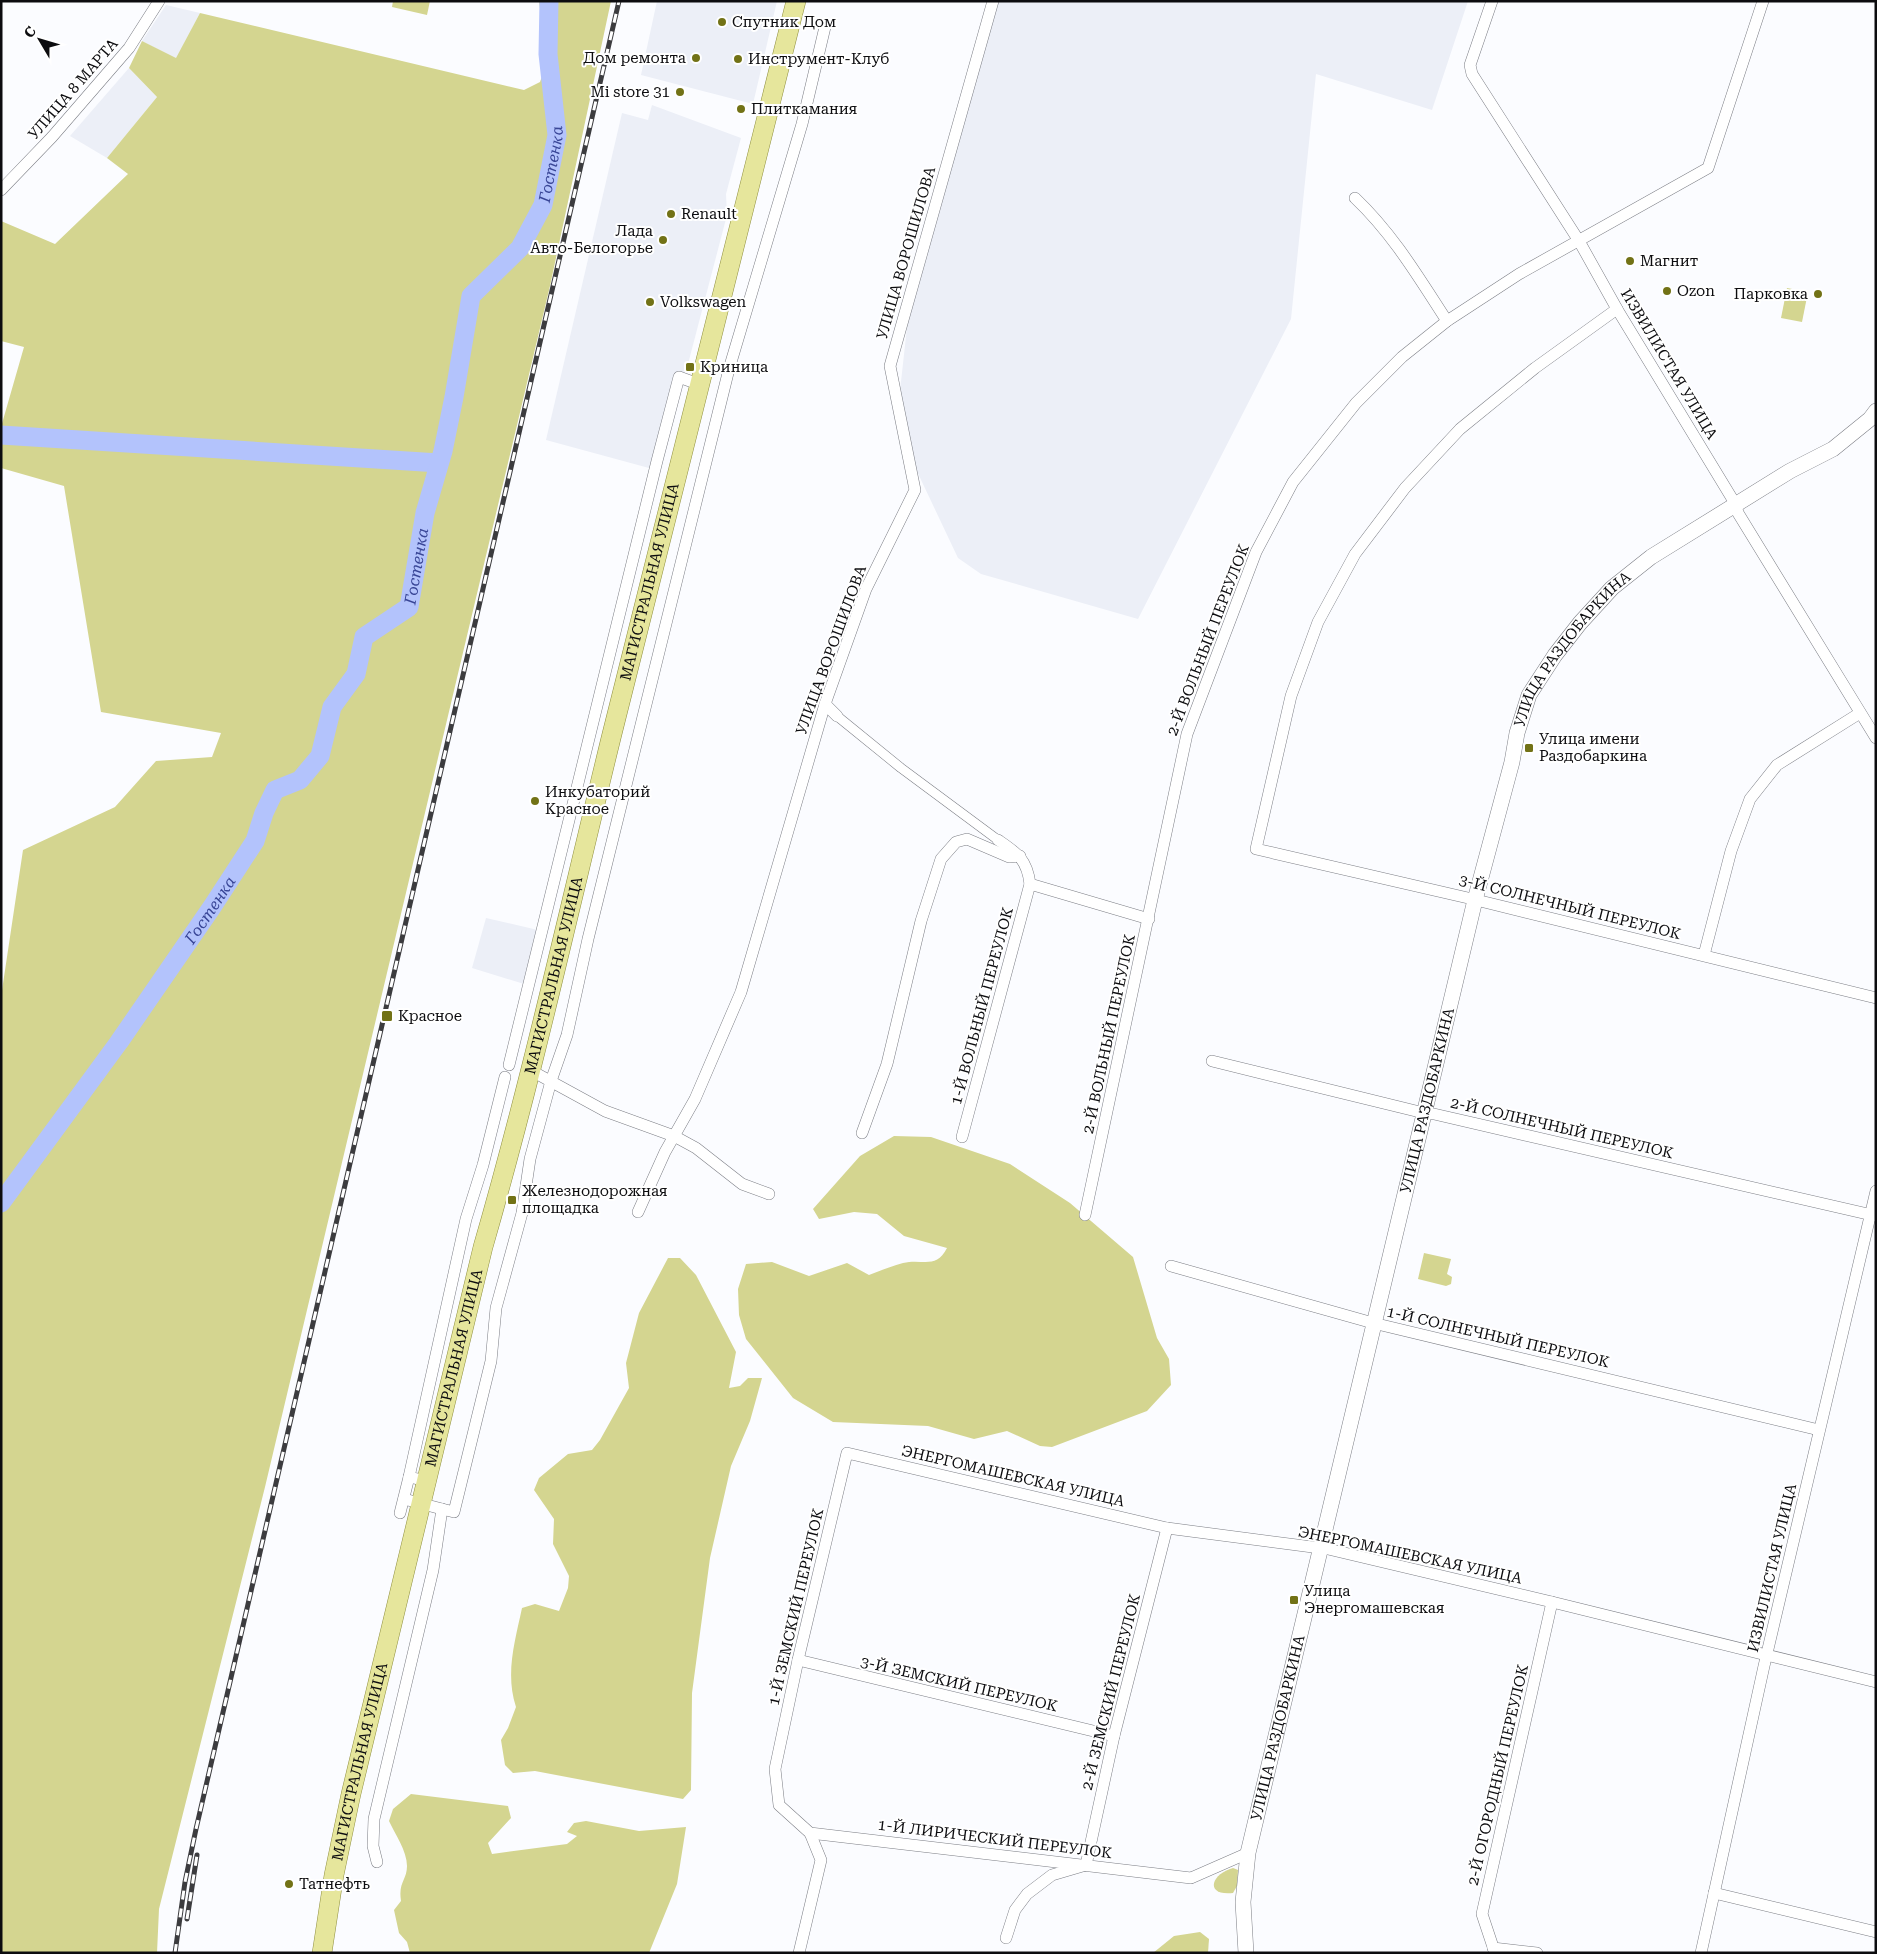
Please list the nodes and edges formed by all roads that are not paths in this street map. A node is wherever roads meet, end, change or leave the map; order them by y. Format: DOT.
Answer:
graph roads {
  1 [pos="158,1"];
  2 [pos="796,1"];
  3 [pos="993,1"];
  4 [pos="1492,1"];
  5 [pos="1763,1"];
  6 [pos="825,26"];
  7 [pos="1,190"];
  8 [pos="1355,198"];
  9 [pos="1580,243"];
  10 [pos="1617,309"];
  11 [pos="1447,321"];
  12 [pos="698,384"];
  13 [pos="1876,411"];
  14 [pos="1736,505"];
  15 [pos="825,704"];
  16 [pos="1860,713"];
  17 [pos="837,716"];
  18 [pos="1876,738"];
  19 [pos="998,840"];
  20 [pos="1020,856"];
  21 [pos="1030,884"];
  22 [pos="1475,900"];
  23 [pos="1149,919"];
  24 [pos="1704,955"];
  25 [pos="1876,998"];
  26 [pos="1212,1061"];
  27 [pos="509,1064"];
  28 [pos="530,1070"];
  29 [pos="505,1077"];
  30 [pos="551,1081"];
  31 [pos="1424,1113"];
  32 [pos="862,1133"];
  33 [pos="674,1136"];
  34 [pos="962,1137"];
  35 [pos="1876,1190"];
  36 [pos="769,1194"];
  37 [pos="638,1212"];
  38 [pos="1085,1215"];
  39 [pos="1873,1215"];
  40 [pos="1171,1266"];
  41 [pos="1374,1323"];
  42 [pos="1819,1430"];
  43 [pos="847,1453"];
  44 [pos="409,1477"];
  45 [pos="427,1481"];
  46 [pos="413,1501"];
  47 [pos="442,1509"];
  48 [pos="400,1513"];
  49 [pos="1167,1528"];
  50 [pos="1321,1548"];
  51 [pos="1552,1602"];
  52 [pos="1766,1656"];
  53 [pos="798,1660"];
  54 [pos="1876,1682"];
  55 [pos="1114,1736"];
  56 [pos="810,1833"];
  57 [pos="1248,1854"];
  58 [pos="377,1862"];
  59 [pos="1086,1865"];
  60 [pos="1714,1893"];
  61 [pos="1876,1932"];
  62 [pos="1006,1938"];
  63 [pos="1494,1950"];
  64 [pos="322,1953"];
  65 [pos="800,1953"];
  66 [pos="1246,1953"];
  67 [pos="1537,1953"];
  68 [pos="1701,1953"];
  1 -- 7 [label="street, УЛИЦА 8 МАРТА"];
  2 -- 12 [label="main road, МАГИСТРАЛЬНАЯ УЛИЦА"];
  3 -- 15 [label="street, УЛИЦА ВОРОШИЛОВА"];
  4 -- 9 [label="street, ИЗВИЛИСТАЯ УЛИЦА"];
  5 -- 9 [label="street, 2-Й ВОЛЬНЫЙ ПЕРЕУЛОК"];
  6 -- 30 [label="street"];
  8 -- 11 [label="street"];
  9 -- 10 [label="street, ИЗВИЛИСТАЯ УЛИЦА"];
  9 -- 11 [label="street, 2-Й ВОЛЬНЫЙ ПЕРЕУЛОК"];
  10 -- 14 [label="street, ИЗВИЛИСТАЯ УЛИЦА"];
  10 -- 22 [label="street, 3-Й СОЛНЕЧНЫЙ ПЕРЕУЛОК"];
  11 -- 23 [label="street, 2-Й ВОЛЬНЫЙ ПЕРЕУЛОК"];
  12 -- 27 [label="street"];
  12 -- 28 [label="main road, МАГИСТРАЛЬНАЯ УЛИЦА"];
  13 -- 14 [label="street, УЛИЦА РАЗДОБАРКИНА"];
  14 -- 16 [label="street, ИЗВИЛИСТАЯ УЛИЦА"];
  14 -- 22 [label="street, УЛИЦА РАЗДОБАРКИНА"];
  15 -- 17 [label="street"];
  15 -- 33 [label="street, УЛИЦА ВОРОШИЛОВА"];
  16 -- 18 [label="street, ИЗВИЛИСТАЯ УЛИЦА"];
  16 -- 24 [label="street"];
  17 -- 19 [label="street"];
  19 -- 20 [label="street"];
  20 -- 21 [label="street"];
  20 -- 32 [label="street"];
  21 -- 23 [label="street"];
  21 -- 34 [label="street, 1-Й ВОЛЬНЫЙ ПЕРЕУЛОК"];
  22 -- 24 [label="street, 3-Й СОЛНЕЧНЫЙ ПЕРЕУЛОК"];
  22 -- 31 [label="street, УЛИЦА РАЗДОБАРКИНА"];
  23 -- 38 [label="street, 2-Й ВОЛЬНЫЙ ПЕРЕУЛОК"];
  24 -- 25 [label="street, 3-Й СОЛНЕЧНЫЙ ПЕРЕУЛОК"];
  26 -- 31 [label="street, 2-Й СОЛНЕЧНЫЙ ПЕРЕУЛОК"];
  28 -- 30 [label="street"];
  28 -- 45 [label="main road, МАГИСТРАЛЬНАЯ УЛИЦА"];
  29 -- 44 [label="street"];
  30 -- 33 [label="street"];
  30 -- 47 [label="street"];
  31 -- 39 [label="street, 2-Й СОЛНЕЧНЫЙ ПЕРЕУЛОК"];
  31 -- 41 [label="street, УЛИЦА РАЗДОБАРКИНА"];
  33 -- 36 [label="street"];
  33 -- 37 [label="street, УЛИЦА ВОРОШИЛОВА"];
  35 -- 39 [label="street, ИЗВИЛИСТАЯ УЛИЦА"];
  39 -- 42 [label="street, ИЗВИЛИСТАЯ УЛИЦА"];
  40 -- 41 [label="street, 1-Й СОЛНЕЧНЫЙ ПЕРЕУЛОК"];
  41 -- 42 [label="street, 1-Й СОЛНЕЧНЫЙ ПЕРЕУЛОК"];
  41 -- 50 [label="street, УЛИЦА РАЗДОБАРКИНА"];
  42 -- 52 [label="street, ИЗВИЛИСТАЯ УЛИЦА"];
  43 -- 49 [label="street, ЭНЕРГОМАШЕВСКАЯ УЛИЦА"];
  43 -- 53 [label="street, 1-Й ЗЕМСКИЙ ПЕРЕУЛОК"];
  44 -- 45 [label="street"];
  44 -- 46 [label="street"];
  45 -- 46 [label="main road, МАГИСТРАЛЬНАЯ УЛИЦА"];
  46 -- 47 [label="street"];
  46 -- 48 [label="street"];
  46 -- 64 [label="main road, МАГИСТРАЛЬНАЯ УЛИЦА"];
  47 -- 58 [label="street"];
  49 -- 50 [label="street, ЭНЕРГОМАШЕВСКАЯ УЛИЦА"];
  49 -- 55 [label="street, 2-Й ЗЕМСКИЙ ПЕРЕУЛОК"];
  50 -- 51 [label="street, ЭНЕРГОМАШЕВСКАЯ УЛИЦА"];
  50 -- 57 [label="street, УЛИЦА РАЗДОБАРКИНА"];
  51 -- 52 [label="street, ЭНЕРГОМАШЕВСКАЯ УЛИЦА"];
  51 -- 63 [label="street, 2-Й ОГОРОДНЫЙ ПЕРЕУЛОК"];
  52 -- 54 [label="street, ЭНЕРГОМАШЕВСКАЯ УЛИЦА"];
  52 -- 60 [label="street, ИЗВИЛИСТАЯ УЛИЦА"];
  53 -- 55 [label="street, 3-Й ЗЕМСКИЙ ПЕРЕУЛОК"];
  53 -- 56 [label="street, 1-Й ЗЕМСКИЙ ПЕРЕУЛОК"];
  55 -- 59 [label="street, 2-Й ЗЕМСКИЙ ПЕРЕУЛОК"];
  56 -- 59 [label="street, 1-Й ЛИРИЧЕСКИЙ ПЕРЕУЛОК"];
  56 -- 65 [label="street"];
  57 -- 59 [label="street, 1-Й ЛИРИЧЕСКИЙ ПЕРЕУЛОК"];
  57 -- 66 [label="street, УЛИЦА РАЗДОБАРКИНА"];
  59 -- 62 [label="street"];
  60 -- 61 [label="street"];
  60 -- 68 [label="street, ИЗВИЛИСТАЯ УЛИЦА"];
  63 -- 67 [label="street"];
}
